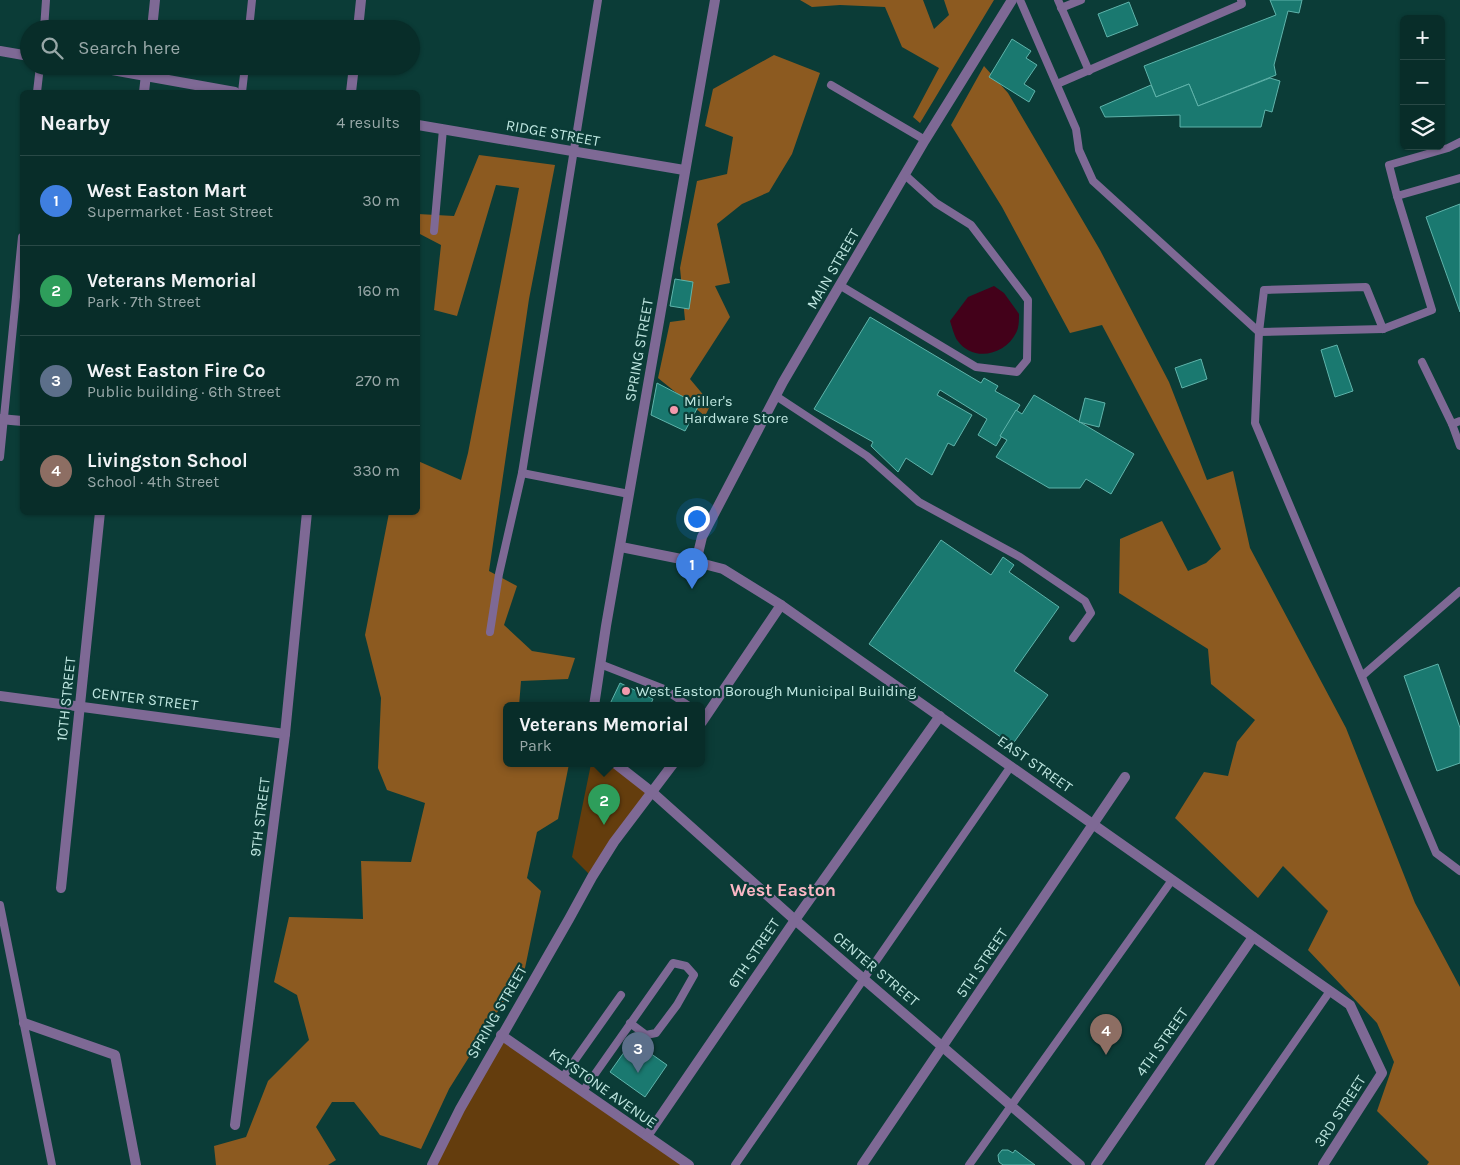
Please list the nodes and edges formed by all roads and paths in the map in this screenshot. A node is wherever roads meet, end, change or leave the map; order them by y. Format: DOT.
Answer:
graph roads {
  1 [pos="46,0"];
  2 [pos="155,0"];
  3 [pos="252,0"];
  4 [pos="361,0"];
  5 [pos="598,0"];
  6 [pos="715,0"];
  7 [pos="1012,0"];
  8 [pos="1020,0"];
  9 [pos="1058,0"];
  10 [pos="1081,0"];
  11 [pos="1241,0"];
  12 [pos="1061,8"];
  13 [pos="45,20"];
  14 [pos="153,20"];
  15 [pos="250,20"];
  16 [pos="359,20"];
  17 [pos="0,51"];
  18 [pos="20,54"];
  19 [pos="1089,71"];
  20 [pos="39,75"];
  21 [pos="146,75"];
  22 [pos="163,75"];
  23 [pos="244,75"];
  24 [pos="353,75"];
  25 [pos="1057,84"];
  26 [pos="831,85"];
  27 [pos="37,90"];
  28 [pos="144,90"];
  29 [pos="227,90"];
  30 [pos="242,90"];
  31 [pos="351,90"];
  32 [pos="420,125"];
  33 [pos="443,129"];
  34 [pos="925,140"];
  35 [pos="1460,142"];
  36 [pos="573,152"];
  37 [pos="684,170"];
  38 [pos="905,175"];
  39 [pos="1460,178"];
  40 [pos="1397,196"];
  41 [pos="434,231"];
  42 [pos="20,255"];
  43 [pos="842,286"];
  44 [pos="1383,329"];
  45 [pos="1259,332"];
  46 [pos="1422,362"];
  47 [pos="776,396"];
  48 [pos="2,419"];
  49 [pos="20,421"];
  50 [pos="1460,421"];
  51 [pos="1452,424"];
  52 [pos="1460,446"];
  53 [pos="0,457"];
  54 [pos="522,473"];
  55 [pos="629,494"];
  56 [pos="100,515"];
  57 [pos="307,515"];
  58 [pos="621,547"];
  59 [pos="696,562"];
  60 [pos="1460,590"];
  61 [pos="781,605"];
  62 [pos="490,632"];
  63 [pos="1073,638"];
  64 [pos="600,664"];
  65 [pos="1362,676"];
  66 [pos="0,696"];
  67 [pos="595,702"];
  68 [pos="683,702"];
  69 [pos="80,706"];
  70 [pos="705,714"];
  71 [pos="940,716"];
  72 [pos="286,734"];
  73 [pos="1012,766"];
  74 [pos="620,767"];
  75 [pos="671,767"];
  76 [pos="1125,777"];
  77 [pos="653,793"];
  78 [pos="1094,824"];
  79 [pos="1460,871"];
  80 [pos="1172,880"];
  81 [pos="61,888"];
  82 [pos="0,906"];
  83 [pos="795,920"];
  84 [pos="1254,937"];
  85 [pos="864,979"];
  86 [pos="1330,991"];
  87 [pos="621,995"];
  88 [pos="24,1023"];
  89 [pos="630,1023"];
  90 [pos="501,1035"];
  91 [pos="944,1046"];
  92 [pos="1382,1073"];
  93 [pos="562,1077"];
  94 [pos="583,1092"];
  95 [pos="1011,1104"];
  96 [pos="235,1125"];
  97 [pos="647,1136"];
  98 [pos="52,1165"];
  99 [pos="136,1165"];
  100 [pos="432,1165"];
  101 [pos="689,1165"];
  102 [pos="735,1165"];
  103 [pos="862,1165"];
  104 [pos="969,1165"];
  105 [pos="1080,1165"];
  106 [pos="1096,1165"];
  107 [pos="1209,1165"];
  108 [pos="1323,1165"];
  1 -- 13 [label="lane"];
  2 -- 14 [label="street"];
  3 -- 15 [label="lane"];
  4 -- 16 [label="street"];
  5 -- 36 [label="lane"];
  6 -- 37 [label="street, SPRING STREET"];
  7 -- 34 [label="street, MAIN STREET"];
  8 -- 25 [label="lane"];
  9 -- 12 [label="lane"];
  10 -- 12 [label="lane"];
  11 -- 19 [label="lane"];
  12 -- 19 [label="lane"];
  17 -- 18 [label="street"];
  19 -- 25 [label="lane"];
  20 -- 27 [label="lane"];
  21 -- 28 [label="street"];
  22 -- 29 [label="street"];
  23 -- 30 [label="lane"];
  24 -- 31 [label="street"];
  25 -- 45 [label="lane"];
  26 -- 34 [label="lane"];
  32 -- 33 [label="street, RIDGE STREET"];
  33 -- 36 [label="street, RIDGE STREET"];
  33 -- 41 [label="lane"];
  34 -- 38 [label="street, MAIN STREET"];
  35 -- 40 [label="lane"];
  36 -- 37 [label="street, RIDGE STREET"];
  36 -- 54 [label="lane"];
  37 -- 55 [label="street, SPRING STREET"];
  38 -- 43 [label="street, MAIN STREET"];
  38 -- 43 [label="lane"];
  39 -- 40 [label="lane"];
  40 -- 44 [label="lane"];
  42 -- 48 [label="lane"];
  43 -- 47 [label="street, MAIN STREET"];
  44 -- 45 [label="lane"];
  44 -- 45 [label="lane"];
  45 -- 65 [label="lane"];
  46 -- 51 [label="lane"];
  47 -- 59 [label="street, MAIN STREET"];
  47 -- 63 [label="lane"];
  48 -- 49 [label="street"];
  48 -- 53 [label="lane"];
  50 -- 51 [label="lane"];
  51 -- 52 [label="lane"];
  54 -- 55 [label="lane"];
  54 -- 62 [label="lane"];
  55 -- 58 [label="street, SPRING STREET"];
  56 -- 69 [label="street, 10TH STREET"];
  57 -- 72 [label="street, 9TH STREET"];
  58 -- 59 [label="street, EAST STREET"];
  58 -- 64 [label="street, SPRING STREET"];
  59 -- 61 [label="street, EAST STREET"];
  60 -- 65 [label="lane"];
  61 -- 70 [label="street"];
  61 -- 71 [label="street, EAST STREET"];
  64 -- 67 [label="street, SPRING STREET"];
  64 -- 68 [label="lane"];
  65 -- 79 [label="lane"];
  66 -- 69 [label="street, CENTER STREET"];
  69 -- 72 [label="street, CENTER STREET"];
  69 -- 81 [label="street, 10TH STREET"];
  71 -- 73 [label="street, EAST STREET"];
  71 -- 83 [label="street, 6TH STREET"];
  72 -- 96 [label="street, 9TH STREET"];
  73 -- 78 [label="street, EAST STREET"];
  73 -- 85 [label="lane"];
  74 -- 77 [label="street"];
  75 -- 77 [label="street, SPRING STREET"];
  76 -- 78 [label="street, 5TH STREET"];
  77 -- 83 [label="street, CENTER STREET"];
  77 -- 90 [label="street, SPRING STREET"];
  78 -- 80 [label="street, EAST STREET"];
  78 -- 91 [label="street, 5TH STREET"];
  80 -- 84 [label="street, EAST STREET"];
  80 -- 95 [label="lane"];
  82 -- 88 [label="lane"];
  83 -- 85 [label="street, CENTER STREET"];
  83 -- 97 [label="street, 6TH STREET"];
  84 -- 86 [label="street, EAST STREET"];
  84 -- 106 [label="street, 4TH STREET"];
  85 -- 91 [label="street, CENTER STREET"];
  85 -- 102 [label="lane"];
  86 -- 92 [label="street, EAST STREET"];
  86 -- 107 [label="lane"];
  87 -- 93 [label="lane"];
  88 -- 98 [label="lane"];
  88 -- 99 [label="street"];
  89 -- 89 [label="lane"];
  89 -- 94 [label="lane"];
  90 -- 93 [label="street, KEYSTONE AVENUE"];
  90 -- 100 [label="street, SPRING STREET"];
  91 -- 95 [label="street, CENTER STREET"];
  91 -- 103 [label="street, 5TH STREET"];
  92 -- 108 [label="street, 3RD STREET"];
  93 -- 94 [label="street, KEYSTONE AVENUE"];
  94 -- 97 [label="street, KEYSTONE AVENUE"];
  95 -- 104 [label="lane"];
  95 -- 105 [label="street, CENTER STREET"];
  97 -- 101 [label="street, KEYSTONE AVENUE"];
}
